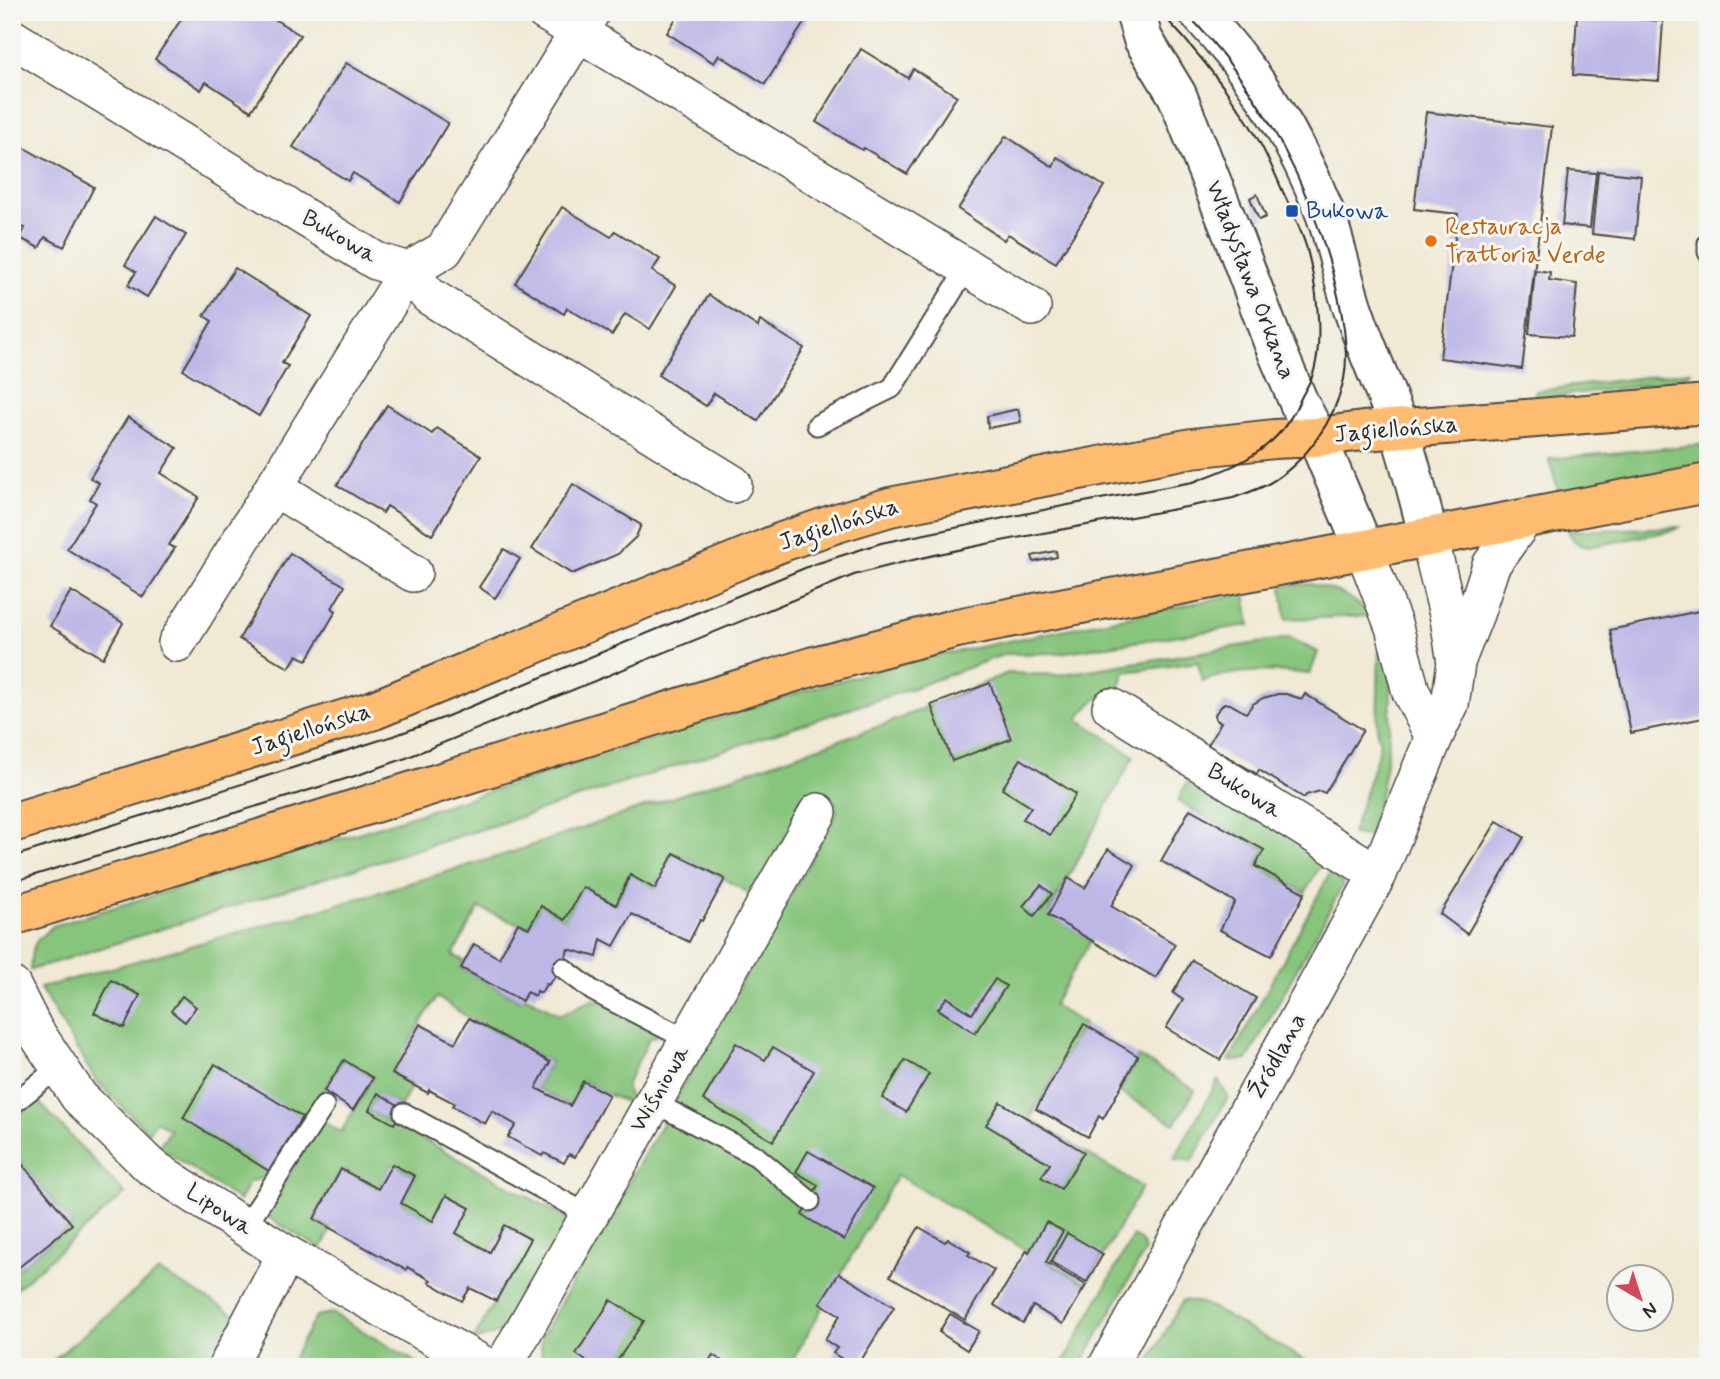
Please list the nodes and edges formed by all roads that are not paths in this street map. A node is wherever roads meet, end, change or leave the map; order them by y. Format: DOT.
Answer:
graph roads {
  1 [pos="545,12"];
  2 [pos="1135,12"];
  3 [pos="1198,12"];
  4 [pos="585,22"];
  5 [pos="12,38"];
  6 [pos="1708,243"];
  7 [pos="1708,252"];
  8 [pos="967,268"];
  9 [pos="408,271"];
  10 [pos="1032,307"];
  11 [pos="1708,404"];
  12 [pos="817,425"];
  13 [pos="1399,429"];
  14 [pos="1317,437"];
  15 [pos="1708,483"];
  16 [pos="733,484"];
  17 [pos="274,487"];
  18 [pos="1525,518"];
  19 [pos="1429,537"];
  20 [pos="1364,549"];
  21 [pos="413,573"];
  22 [pos="177,643"];
  23 [pos="1456,663"];
  24 [pos="1111,707"];
  25 [pos="1434,737"];
  26 [pos="818,812"];
  27 [pos="12,823"];
  28 [pos="1378,874"];
  29 [pos="12,916"];
  30 [pos="563,968"];
  31 [pos="12,986"];
  32 [pos="688,1040"];
  33 [pos="59,1067"];
  34 [pos="653,1102"];
  35 [pos="14,1103"];
  36 [pos="324,1106"];
  37 [pos="404,1113"];
  38 [pos="810,1201"];
  39 [pos="589,1215"];
  40 [pos="245,1227"];
  41 [pos="286,1254"];
  42 [pos="227,1367"];
  43 [pos="487,1367"];
  44 [pos="503,1367"];
  45 [pos="1107,1367"];
  1 -- 4 [label="street"];
  2 -- 14 [label="street, Władysława Orkana"];
  3 -- 13 [label="street"];
  4 -- 8 [label="street"];
  4 -- 9 [label="street"];
  5 -- 9 [label="street, Bukowa"];
  6 -- 7 [label="lane"];
  8 -- 10 [label="street"];
  8 -- 12 [label="lane"];
  9 -- 16 [label="street, Bukowa"];
  9 -- 17 [label="street"];
  11 -- 13 [label="main road, Jagiellońska"];
  13 -- 14 [label="main road, Jagiellońska"];
  13 -- 19 [label="street"];
  14 -- 20 [label="street, Władysława Orkana"];
  14 -- 27 [label="main road, Jagiellońska"];
  15 -- 18 [label="main road"];
  17 -- 21 [label="street"];
  17 -- 22 [label="street"];
  18 -- 19 [label="main road"];
  18 -- 23 [label="street, Źródlana"];
  19 -- 20 [label="main road"];
  19 -- 23 [label="street, Źródlana"];
  20 -- 25 [label="street"];
  20 -- 29 [label="main road"];
  23 -- 25 [label="street, Źródlana"];
  24 -- 28 [label="street, Bukowa"];
  25 -- 28 [label="street, Źródlana"];
  26 -- 32 [label="street, Wiśniowa"];
  28 -- 45 [label="street, Źródlana"];
  30 -- 32 [label="lane"];
  31 -- 33 [label="street, Lipowa"];
  32 -- 34 [label="street, Wiśniowa"];
  33 -- 35 [label="lane"];
  33 -- 40 [label="street, Lipowa"];
  34 -- 38 [label="lane"];
  34 -- 39 [label="street, Wiśniowa"];
  36 -- 40 [label="lane"];
  37 -- 39 [label="lane"];
  39 -- 44 [label="street, Wiśniowa"];
  40 -- 41 [label="street, Lipowa"];
  41 -- 42 [label="street"];
  41 -- 43 [label="street, Lipowa"];
}
